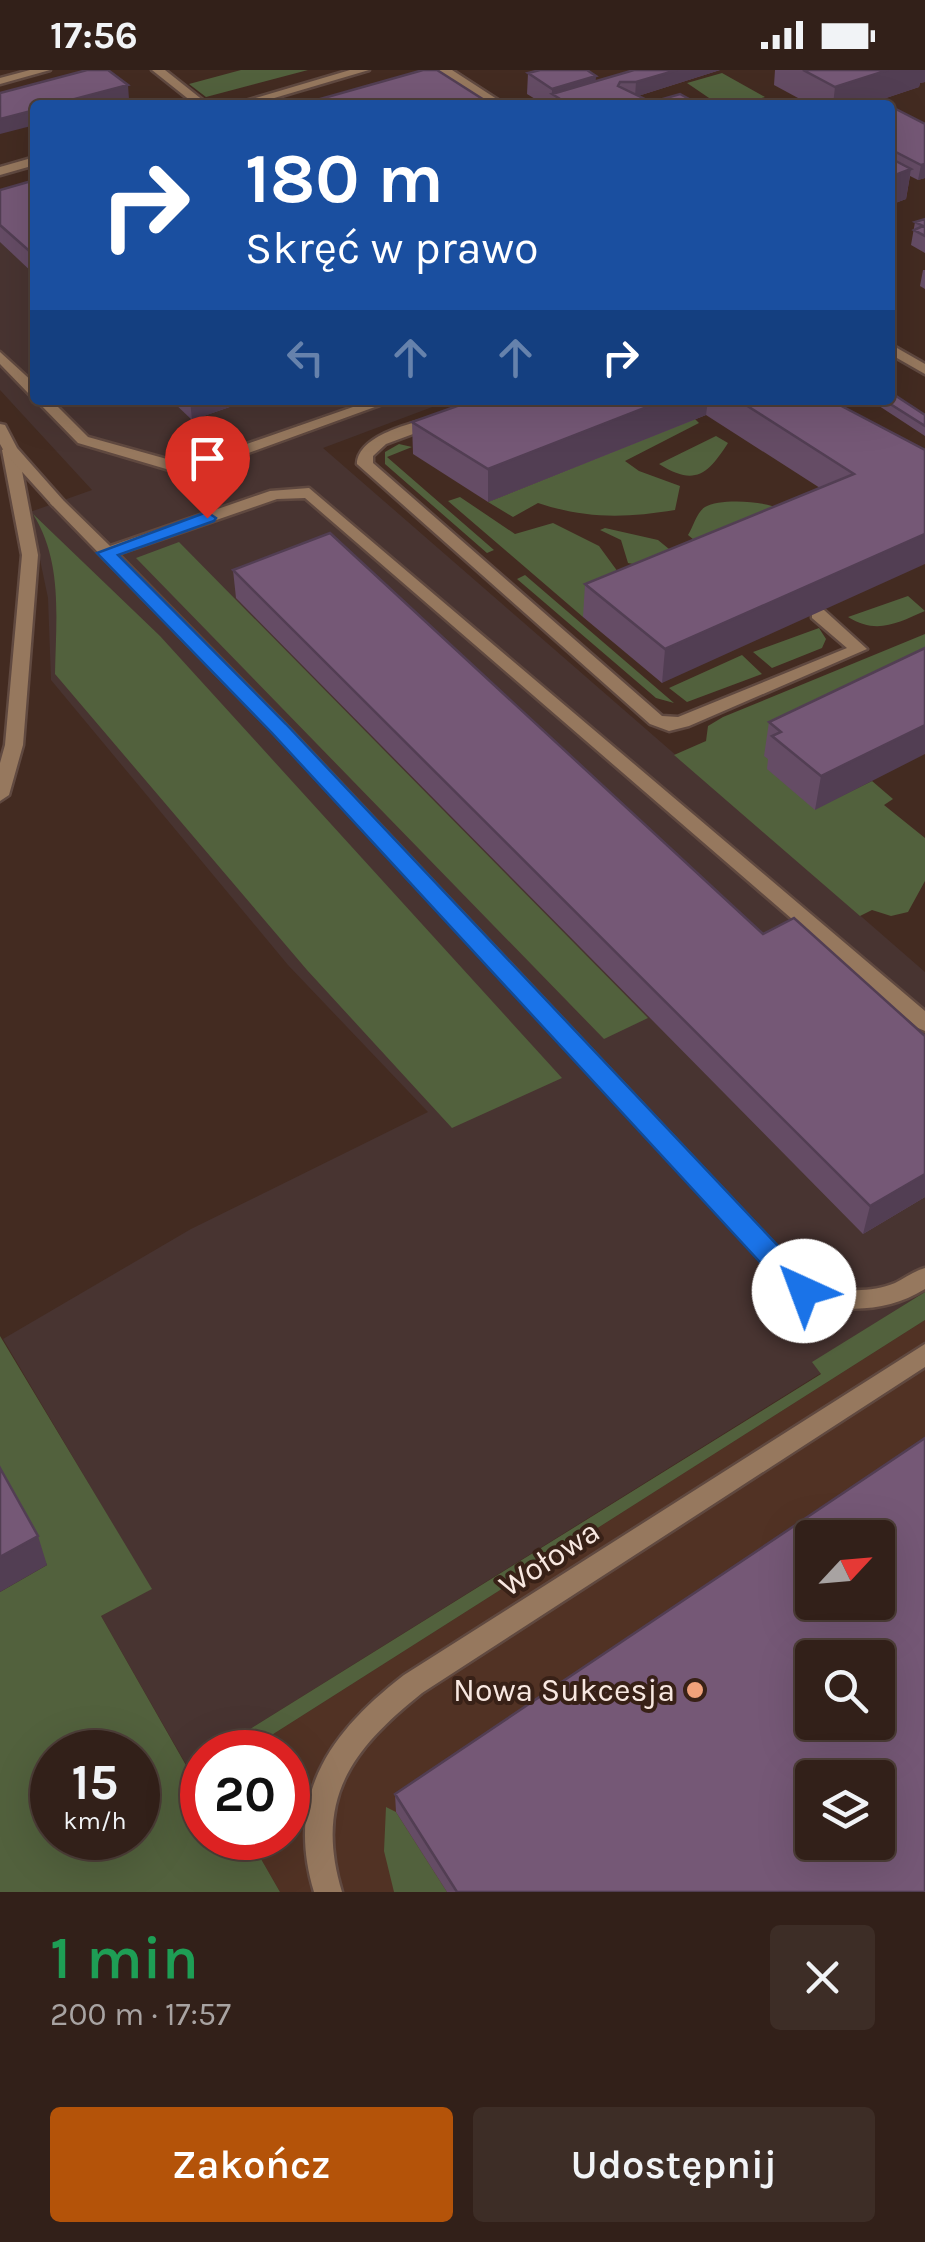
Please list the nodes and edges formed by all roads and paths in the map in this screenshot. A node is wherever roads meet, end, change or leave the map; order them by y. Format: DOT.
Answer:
graph roads {
  1 [pos="44,70"];
  2 [pos="158,70"];
  3 [pos="363,70"];
  4 [pos="444,70"];
  5 [pos="0,81"];
  6 [pos="197,100"];
  7 [pos="256,100"];
  8 [pos="492,100"];
  9 [pos="30,162"];
  10 [pos="0,170"];
  11 [pos="895,351"];
  12 [pos="0,356"];
  13 [pos="925,370"];
  14 [pos="30,387"];
  15 [pos="48,405"];
  16 [pos="373,405"];
  17 [pos="456,414"];
  18 [pos="1,431"];
  19 [pos="10,450"];
  20 [pos="106,553"];
  21 [pos="818,614"];
  22 [pos="5,760"];
  23 [pos="0,795"];
  24 [pos="925,1022"];
  25 [pos="925,1277"];
  26 [pos="925,1354"];
  27 [pos="328,1892"];
  1 -- 5 [label="street"];
  2 -- 6 [label="street"];
  3 -- 7 [label="street"];
  4 -- 8 [label="street"];
  9 -- 10 [label="street"];
  11 -- 13 [label="street"];
  12 -- 14 [label="street"];
  15 -- 16 [label="street"];
  17 -- 21 [label="street"];
  18 -- 19 [label="street"];
  19 -- 20 [label="street"];
  19 -- 22 [label="street"];
  20 -- 24 [label="street"];
  20 -- 25 [label="street"];
  22 -- 23 [label="street"];
  26 -- 27 [label="street, Wołowa"];
}
